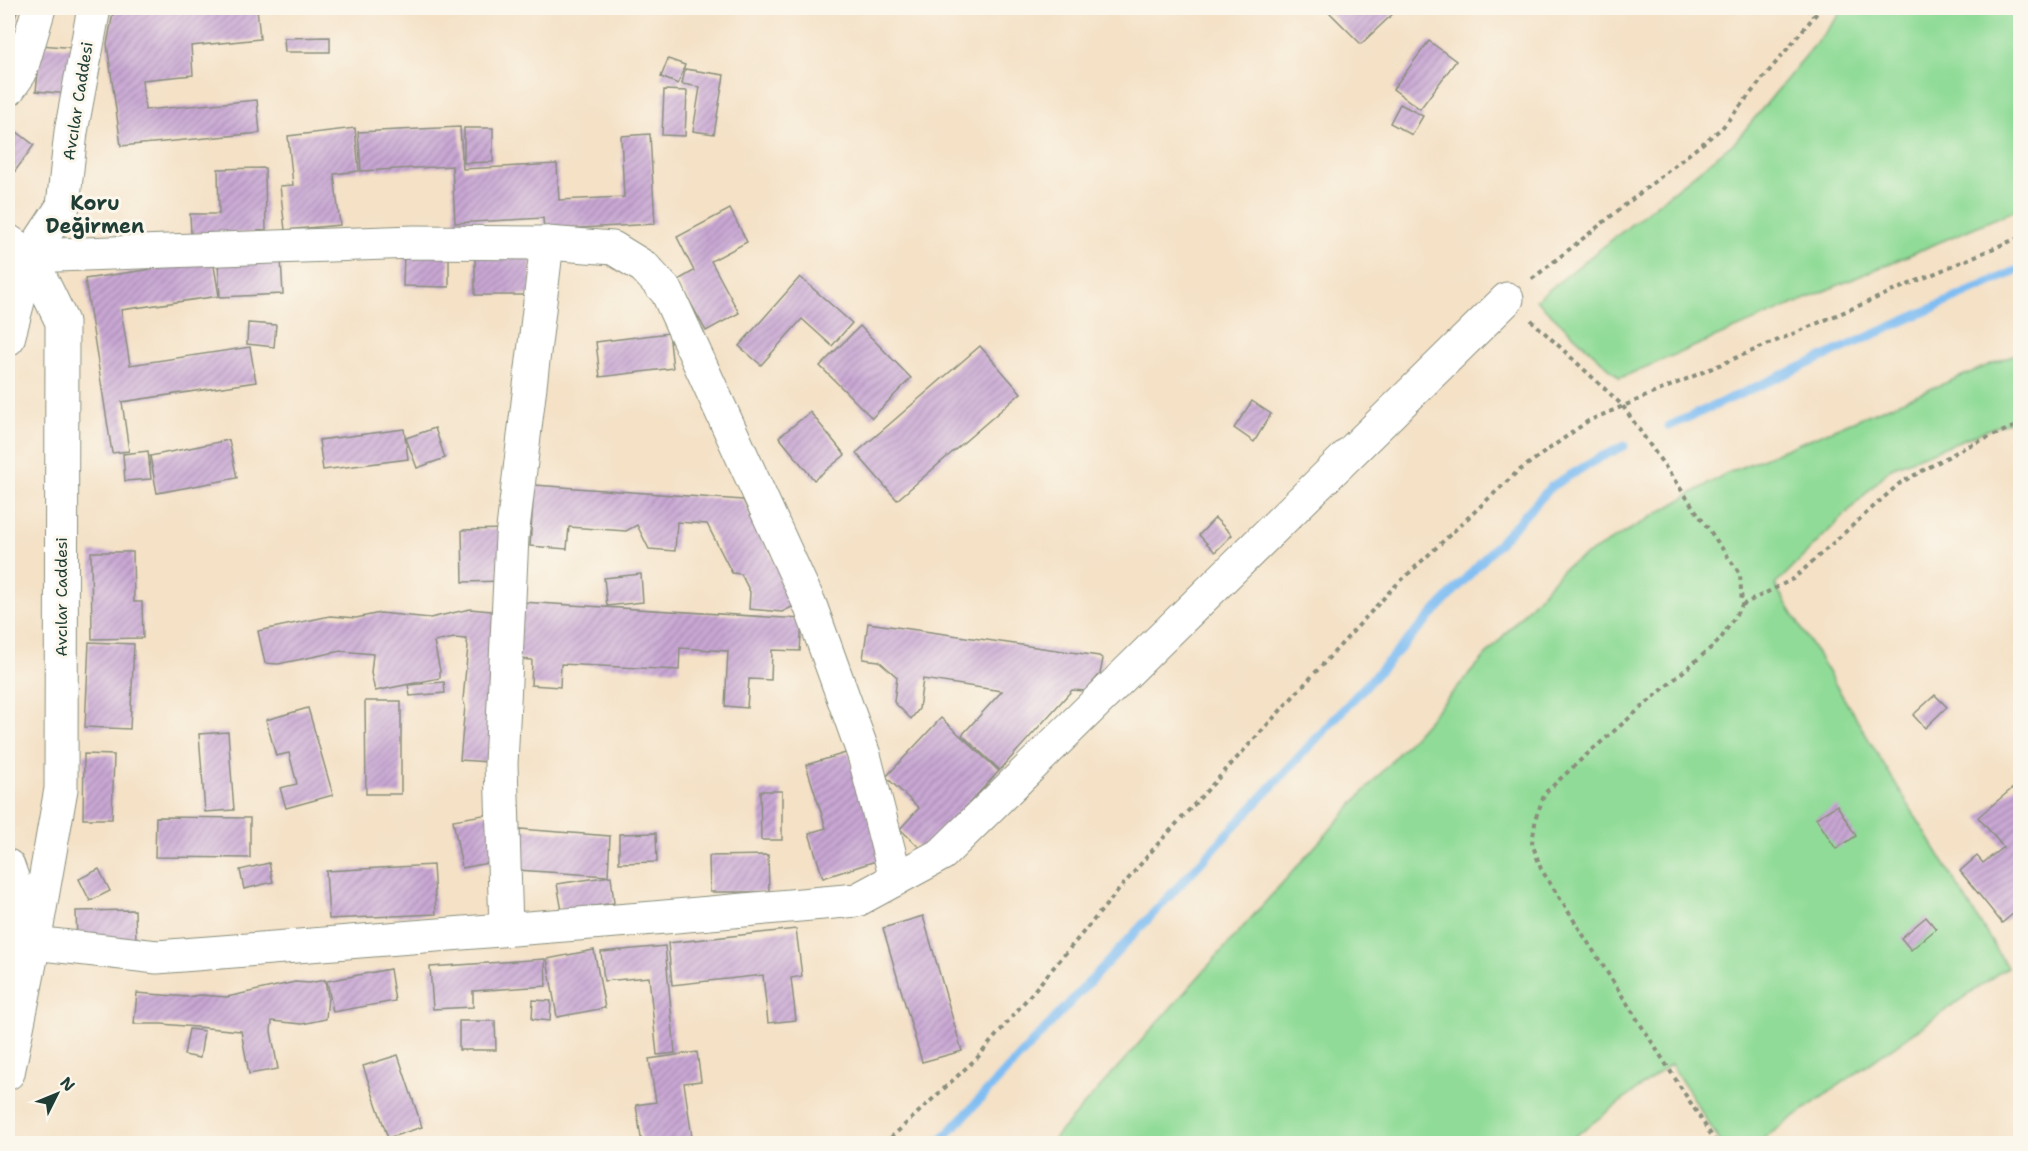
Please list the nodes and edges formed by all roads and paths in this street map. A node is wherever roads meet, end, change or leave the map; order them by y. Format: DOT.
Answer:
graph roads {
  1 [pos="39,8"];
  2 [pos="94,8"];
  3 [pos="1806,8"];
  4 [pos="1821,8"];
  5 [pos="1813,16"];
  6 [pos="8,90"];
  7 [pos="2020,237"];
  8 [pos="547,243"];
  9 [pos="19,248"];
  10 [pos="1507,299"];
  11 [pos="8,339"];
  12 [pos="1622,405"];
  13 [pos="2020,424"];
  14 [pos="1742,605"];
  15 [pos="8,866"];
  16 [pos="896,879"];
  17 [pos="506,929"];
  18 [pos="21,940"];
  19 [pos="8,1073"];
  20 [pos="884,1143"];
  21 [pos="1717,1143"];
  1 -- 6 [label="street"];
  2 -- 9 [label="street, Avcılar Caddesi"];
  3 -- 5 [label="path"];
  4 -- 5 [label="path"];
  5 -- 10 [label="path"];
  7 -- 12 [label="path"];
  8 -- 9 [label="street"];
  8 -- 16 [label="street"];
  8 -- 17 [label="street"];
  9 -- 11 [label="street, Avcılar Caddesi"];
  9 -- 18 [label="street, Avcılar Caddesi"];
  10 -- 12 [label="path"];
  10 -- 16 [label="street"];
  12 -- 14 [label="path"];
  12 -- 20 [label="path"];
  13 -- 14 [label="path"];
  14 -- 21 [label="path"];
  15 -- 18 [label="street, Avcılar Caddesi"];
  16 -- 17 [label="street"];
  17 -- 18 [label="street"];
  18 -- 19 [label="street, Avcılar Caddesi"];
}
